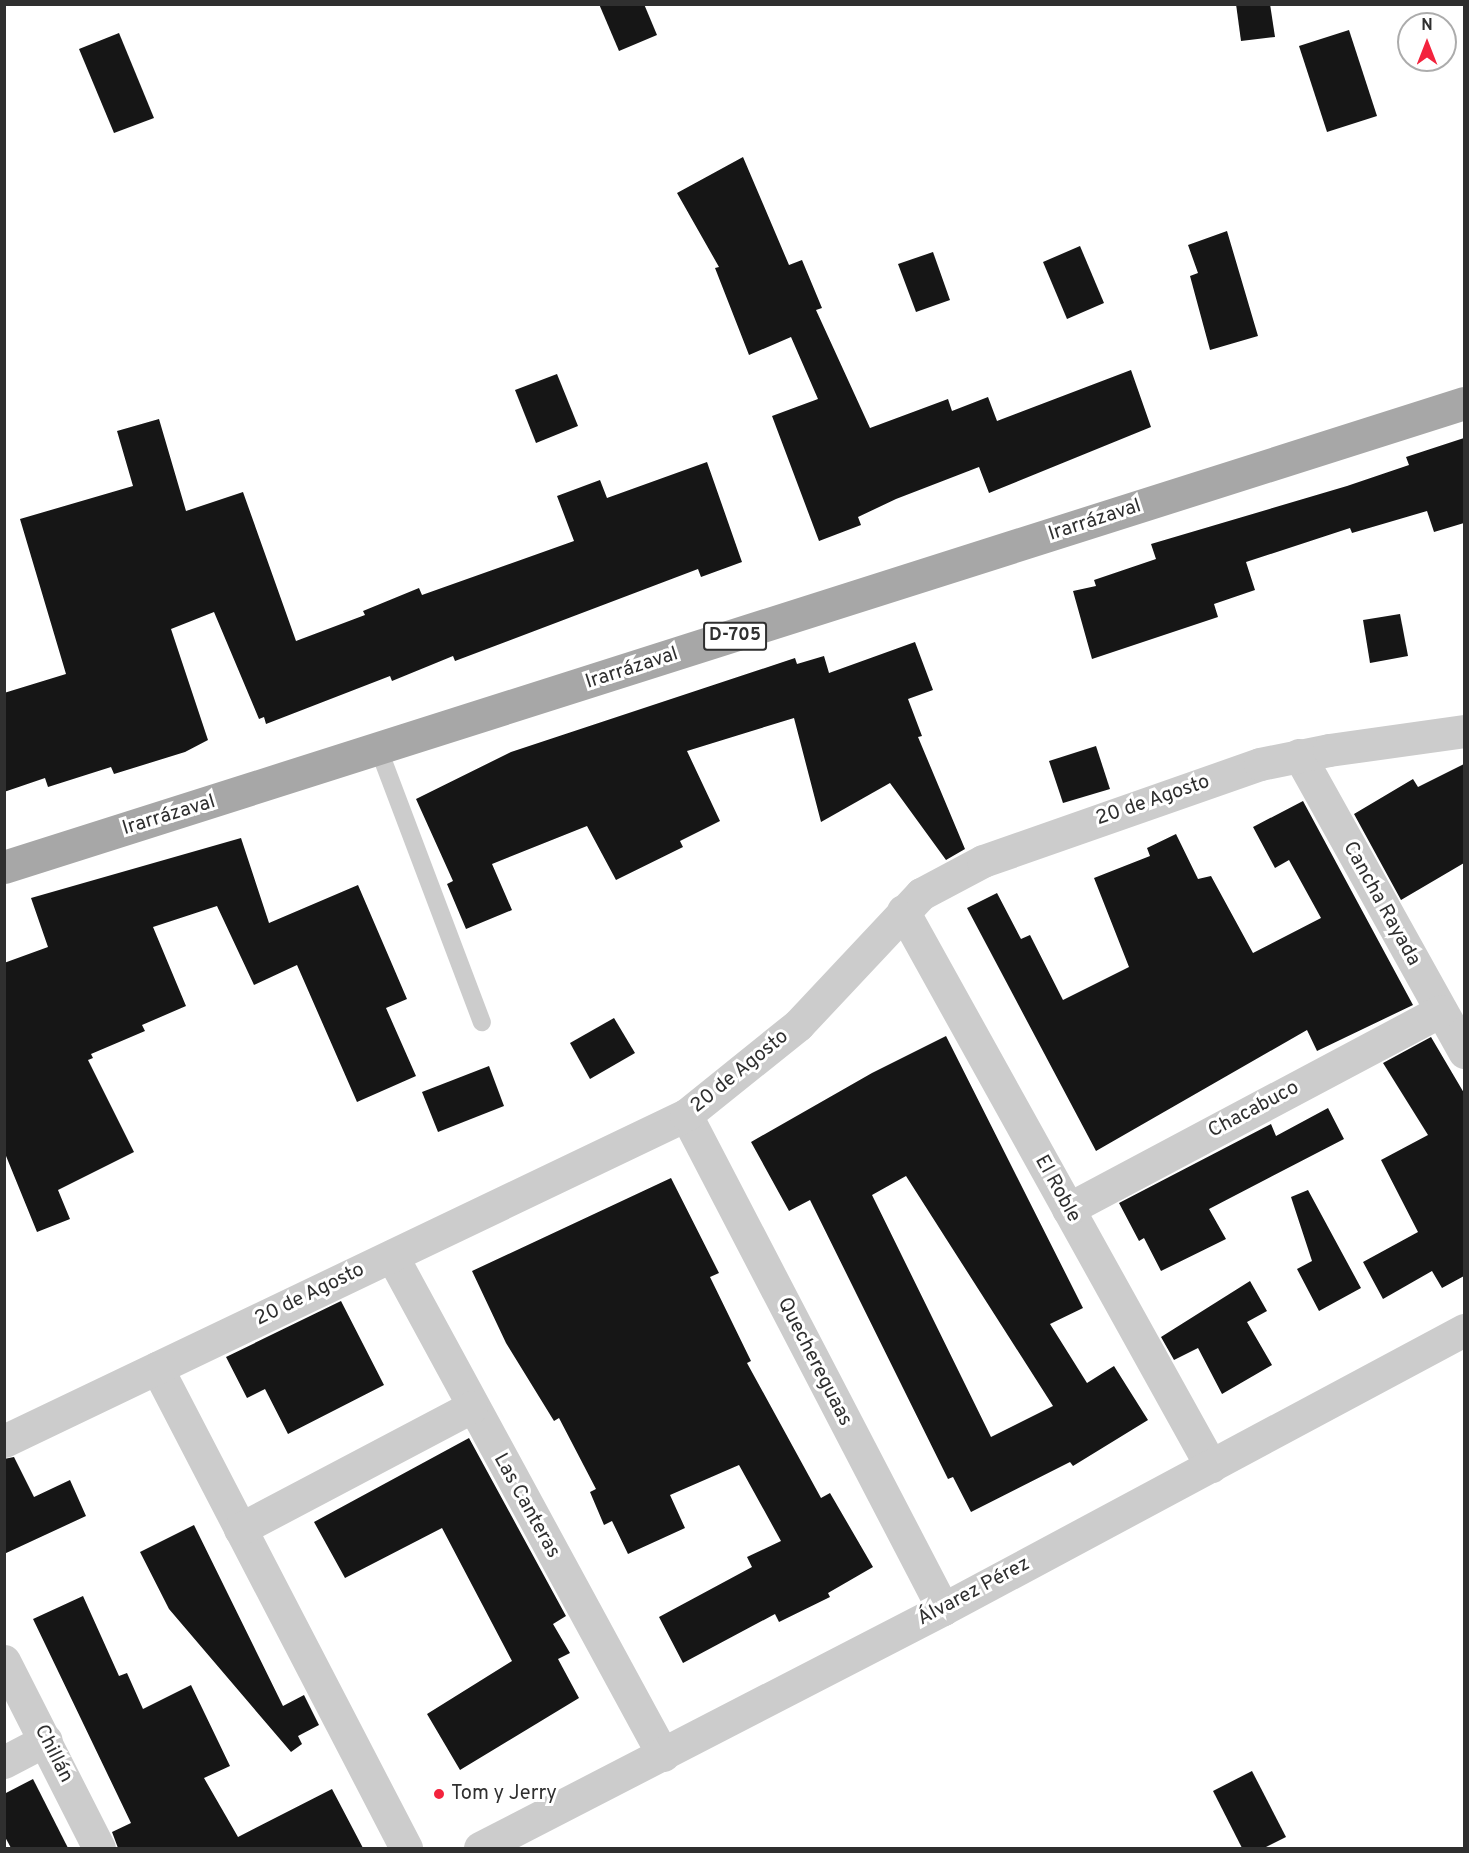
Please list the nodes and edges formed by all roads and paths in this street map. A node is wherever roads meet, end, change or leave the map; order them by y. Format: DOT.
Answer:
graph roads {
  1 [pos="1464,403"];
  2 [pos="1464,731"];
  3 [pos="379,750"];
  4 [pos="1299,755"];
  5 [pos="4,867"];
  6 [pos="903,911"];
  7 [pos="1441,1011"];
  8 [pos="482,1022"];
  9 [pos="1464,1052"];
  10 [pos="686,1115"];
  11 [pos="1068,1209"];
  12 [pos="392,1256"];
  13 [pos="1464,1330"];
  14 [pos="157,1368"];
  15 [pos="471,1407"];
  16 [pos="4,1441"];
  17 [pos="1211,1466"];
  18 [pos="240,1529"];
  19 [pos="943,1609"];
  20 [pos="4,1661"];
  21 [pos="46,1740"];
  22 [pos="663,1755"];
  23 [pos="4,1762"];
  24 [pos="99,1848"];
  25 [pos="406,1848"];
  26 [pos="480,1848"];
  1 -- 3 [label="main road, Irarrázaval / D-705"];
  2 -- 4 [label="street, 20 de Agosto"];
  3 -- 5 [label="main road, Irarrázaval / D-705"];
  3 -- 8 [label="lane"];
  4 -- 6 [label="street, 20 de Agosto"];
  4 -- 7 [label="street, Cancha Rayada"];
  6 -- 10 [label="street, 20 de Agosto"];
  6 -- 11 [label="street, El Roble"];
  7 -- 9 [label="street, Cancha Rayada"];
  7 -- 11 [label="street, Chacabuco"];
  10 -- 12 [label="street, 20 de Agosto"];
  10 -- 19 [label="street, Quechereguaas"];
  11 -- 17 [label="street, El Roble"];
  12 -- 14 [label="street, 20 de Agosto"];
  12 -- 15 [label="street, Las Canteras"];
  13 -- 17 [label="street, Álvarez Pérez"];
  14 -- 16 [label="street, 20 de Agosto"];
  14 -- 18 [label="street"];
  15 -- 18 [label="street"];
  15 -- 22 [label="street, Las Canteras"];
  17 -- 19 [label="street, Álvarez Pérez"];
  18 -- 25 [label="street"];
  19 -- 22 [label="street, Álvarez Pérez"];
  20 -- 21 [label="street, Chillán"];
  21 -- 23 [label="street"];
  21 -- 24 [label="street, Chillán"];
  22 -- 26 [label="street, Álvarez Pérez"];
}
